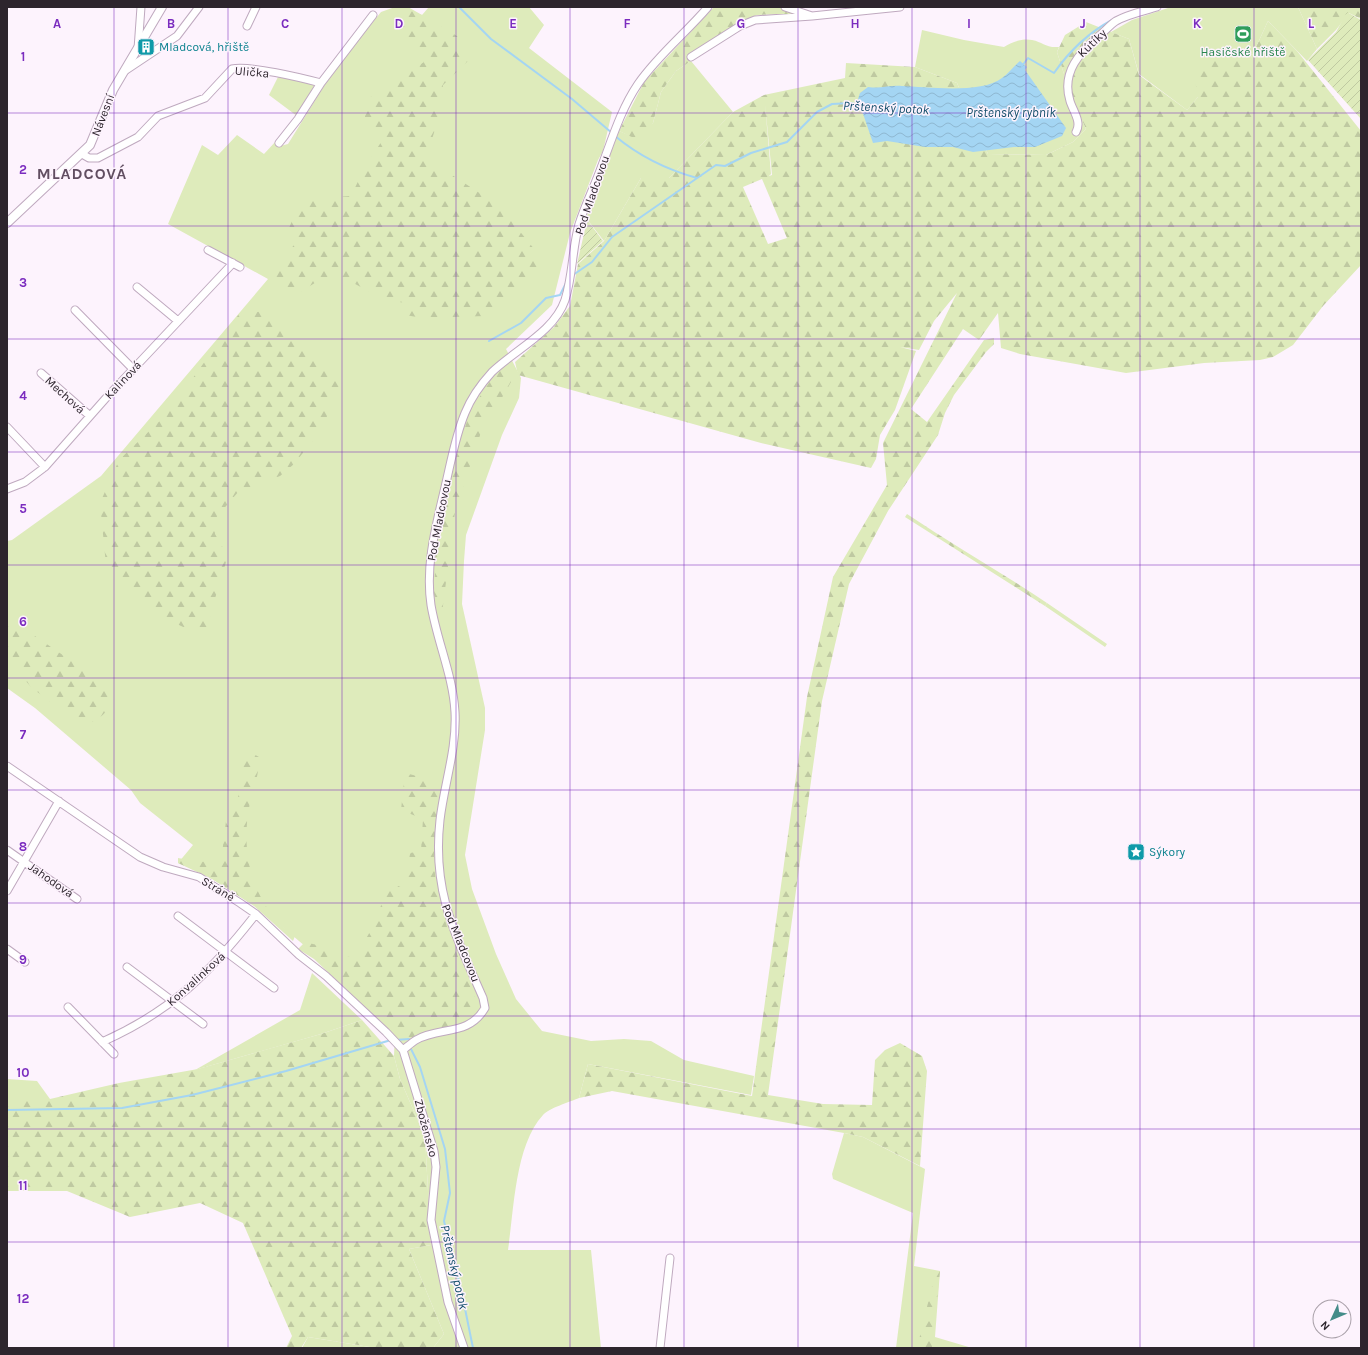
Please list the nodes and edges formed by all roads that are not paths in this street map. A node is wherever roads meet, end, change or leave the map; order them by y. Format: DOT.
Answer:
graph roads {
  1 [pos="141,7"];
  2 [pos="162,7"];
  3 [pos="199,7"];
  4 [pos="256,7"];
  5 [pos="708,7"];
  6 [pos="785,7"];
  7 [pos="900,7"];
  8 [pos="1157,7"];
  9 [pos="373,15"];
  10 [pos="812,16"];
  11 [pos="247,26"];
  12 [pos="138,51"];
  13 [pos="690,57"];
  14 [pos="126,70"];
  15 [pos="321,83"];
  16 [pos="1076,132"];
  17 [pos="279,142"];
  18 [pos="82,154"];
  19 [pos="7,223"];
  20 [pos="208,250"];
  21 [pos="233,263"];
  22 [pos="240,267"];
  23 [pos="137,287"];
  24 [pos="75,310"];
  25 [pos="178,321"];
  26 [pos="133,369"];
  27 [pos="41,373"];
  28 [pos="90,416"];
  29 [pos="7,427"];
  30 [pos="45,467"];
  31 [pos="7,489"];
  32 [pos="7,766"];
  33 [pos="59,801"];
  34 [pos="7,850"];
  35 [pos="25,862"];
  36 [pos="7,891"];
  37 [pos="77,899"];
  38 [pos="256,914"];
  39 [pos="178,916"];
  40 [pos="7,949"];
  41 [pos="226,952"];
  42 [pos="25,962"];
  43 [pos="127,967"];
  44 [pos="274,988"];
  45 [pos="173,1001"];
  46 [pos="68,1007"];
  47 [pos="203,1024"];
  48 [pos="102,1042"];
  49 [pos="403,1050"];
  50 [pos="114,1054"];
  51 [pos="670,1258"];
  52 [pos="464,1348"];
  53 [pos="660,1348"];
  1 -- 12 [label="street"];
  2 -- 12 [label="street, Návesní"];
  3 -- 14 [label="street"];
  4 -- 11 [label="street"];
  5 -- 49 [label="street, Pod Mladcovou"];
  6 -- 10 [label="street"];
  7 -- 10 [label="street"];
  8 -- 16 [label="street, Kútíky"];
  9 -- 15 [label="street"];
  10 -- 13 [label="street"];
  12 -- 14 [label="street, Návesní"];
  14 -- 18 [label="street, Návesní"];
  15 -- 17 [label="street"];
  15 -- 18 [label="street, Ulička"];
  18 -- 19 [label="street, Návesní"];
  20 -- 21 [label="street"];
  21 -- 22 [label="street"];
  21 -- 25 [label="street, Kalinová"];
  23 -- 25 [label="street"];
  24 -- 26 [label="street"];
  25 -- 26 [label="street, Kalinová"];
  26 -- 28 [label="street, Kalinová"];
  27 -- 28 [label="street, Mechová"];
  28 -- 30 [label="street, Kalinová"];
  29 -- 30 [label="street"];
  30 -- 31 [label="street, Kalinová"];
  32 -- 33 [label="street, Stráně"];
  33 -- 35 [label="street, Jahodová"];
  33 -- 38 [label="street, Stráně"];
  34 -- 35 [label="street, Jahodová"];
  35 -- 36 [label="street, Jahodová"];
  35 -- 37 [label="street, Jahodová"];
  38 -- 41 [label="street, Konvalinková"];
  38 -- 49 [label="street, Stráně"];
  39 -- 41 [label="street"];
  40 -- 42 [label="street"];
  41 -- 44 [label="street"];
  41 -- 45 [label="street, Konvalinková"];
  43 -- 45 [label="street"];
  45 -- 47 [label="street"];
  45 -- 48 [label="street, Konvalinková"];
  46 -- 48 [label="street"];
  48 -- 50 [label="street"];
  49 -- 52 [label="street, Zbožensko"];
  51 -- 53 [label="street"];
}
